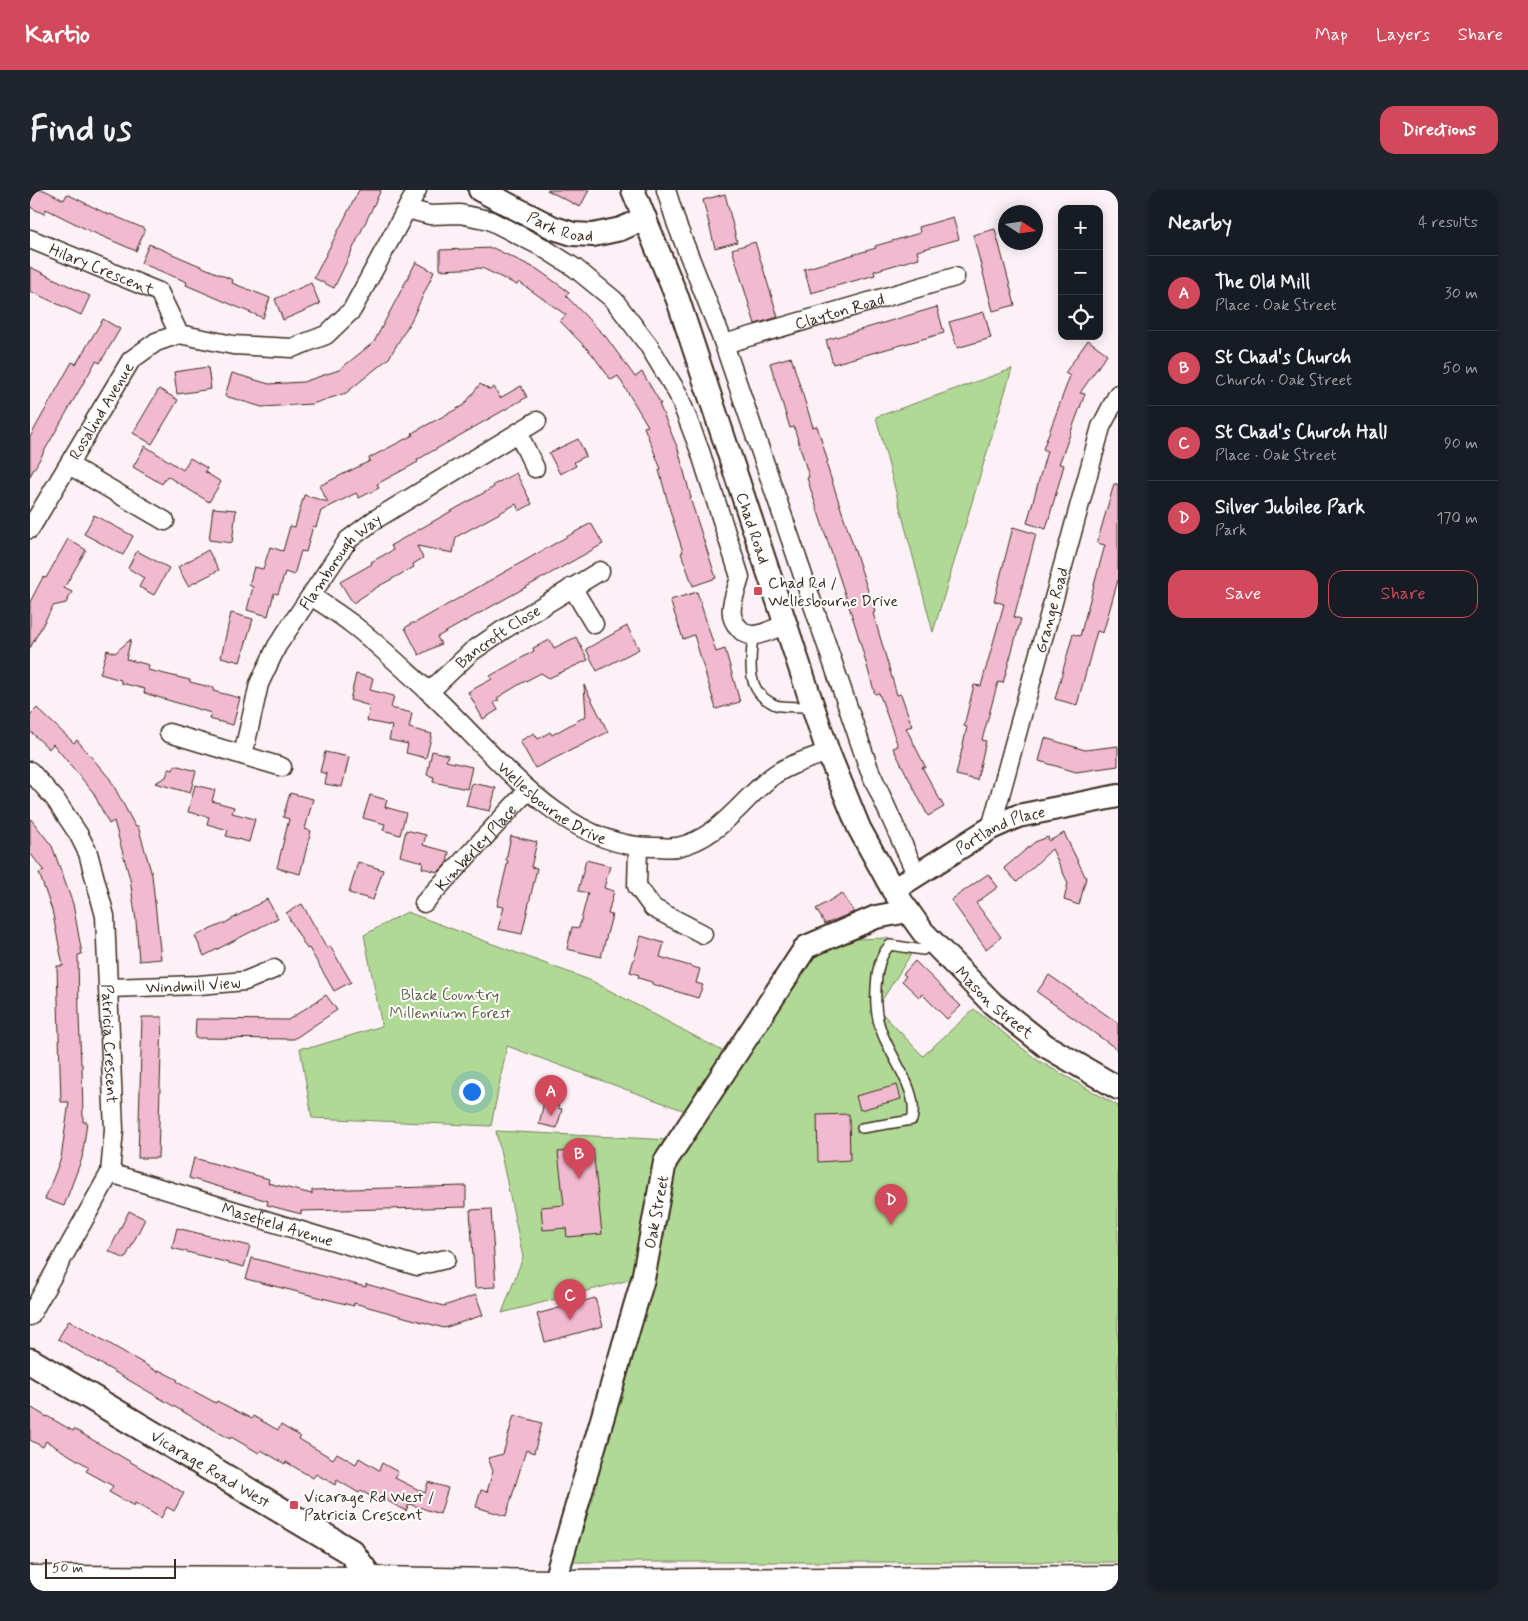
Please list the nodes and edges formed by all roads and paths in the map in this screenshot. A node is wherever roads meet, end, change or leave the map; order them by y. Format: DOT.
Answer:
graph roads {
  1 [pos="416,190"];
  2 [pos="480,190"];
  3 [pos="633,190"];
  4 [pos="666,190"];
  5 [pos="407,209"];
  6 [pos="645,218"];
  7 [pos="30,238"];
  8 [pos="955,277"];
  9 [pos="179,334"];
  10 [pos="724,344"];
  11 [pos="1118,394"];
  12 [pos="537,421"];
  13 [pos="518,433"];
  14 [pos="69,465"];
  15 [pos="536,468"];
  16 [pos="165,521"];
  17 [pos="30,530"];
  18 [pos="600,571"];
  19 [pos="572,587"];
  20 [pos="311,596"];
  21 [pos="594,624"];
  22 [pos="786,624"];
  23 [pos="753,635"];
  24 [pos="429,692"];
  25 [pos="813,707"];
  26 [pos="169,733"];
  27 [pos="828,752"];
  28 [pos="243,756"];
  29 [pos="282,767"];
  30 [pos="30,771"];
  31 [pos="528,790"];
  32 [pos="1118,796"];
  33 [pos="991,828"];
  34 [pos="638,848"];
  35 [pos="917,876"];
  36 [pos="894,890"];
  37 [pos="424,903"];
  38 [pos="908,911"];
  39 [pos="703,934"];
  40 [pos="933,942"];
  41 [pos="274,969"];
  42 [pos="109,988"];
  43 [pos="1118,1088"];
  44 [pos="862,1128"];
  45 [pos="110,1173"];
  46 [pos="446,1259"];
  47 [pos="30,1316"];
  48 [pos="30,1360"];
  49 [pos="30,1580"];
  50 [pos="1118,1580"];
  51 [pos="554,1584"];
  52 [pos="374,1586"];
  53 [pos="847,1586"];
  1 -- 5 [label="street"];
  2 -- 6 [label="street, Park Road"];
  3 -- 6 [label="street, Chad Road"];
  4 -- 10 [label="street, Chad Road"];
  5 -- 9 [label="street"];
  5 -- 23 [label="street"];
  6 -- 22 [label="street, Chad Road"];
  7 -- 9 [label="street, Hilary Crescent"];
  8 -- 10 [label="street, Clayton Road"];
  9 -- 14 [label="street, Rosalind Avenue"];
  10 -- 35 [label="street, Chad Road"];
  11 -- 33 [label="street, Grange Road"];
  12 -- 13 [label="street, Flamborough Way"];
  13 -- 15 [label="street"];
  13 -- 20 [label="street, Flamborough Way"];
  14 -- 16 [label="street"];
  14 -- 17 [label="street, Rosalind Avenue"];
  18 -- 19 [label="street, Bancroft Close"];
  19 -- 21 [label="street"];
  19 -- 24 [label="street, Bancroft Close"];
  20 -- 24 [label="street, Wellesbourne Drive"];
  20 -- 28 [label="street, Flamborough Way"];
  22 -- 23 [label="street"];
  22 -- 25 [label="street, Chad Road"];
  23 -- 25 [label="lane"];
  24 -- 31 [label="street, Wellesbourne Drive"];
  25 -- 27 [label="street, Chad Road"];
  26 -- 28 [label="street"];
  27 -- 34 [label="street, Wellesbourne Drive"];
  27 -- 36 [label="street, Chad Road"];
  28 -- 29 [label="street"];
  30 -- 42 [label="street, Patricia Crescent"];
  31 -- 34 [label="street, Wellesbourne Drive"];
  31 -- 37 [label="street, Kimberley Place"];
  32 -- 33 [label="street, Portland Place"];
  33 -- 35 [label="street, Portland Place"];
  34 -- 39 [label="street"];
  35 -- 36 [label="street, Portland Place"];
  36 -- 38 [label="street, Mason Street"];
  38 -- 40 [label="street, Mason Street"];
  38 -- 51 [label="street, Oak Street"];
  40 -- 43 [label="street, Mason Street"];
  40 -- 44 [label="lane"];
  41 -- 42 [label="street, Windmill View"];
  42 -- 45 [label="street, Patricia Crescent"];
  45 -- 46 [label="street, Masefield Avenue"];
  45 -- 47 [label="street, Patricia Crescent"];
  48 -- 52 [label="main road, Vicarage Road West"];
  49 -- 52 [label="highway"];
  50 -- 53 [label="highway"];
  51 -- 52 [label="highway"];
  51 -- 53 [label="highway"];
}
